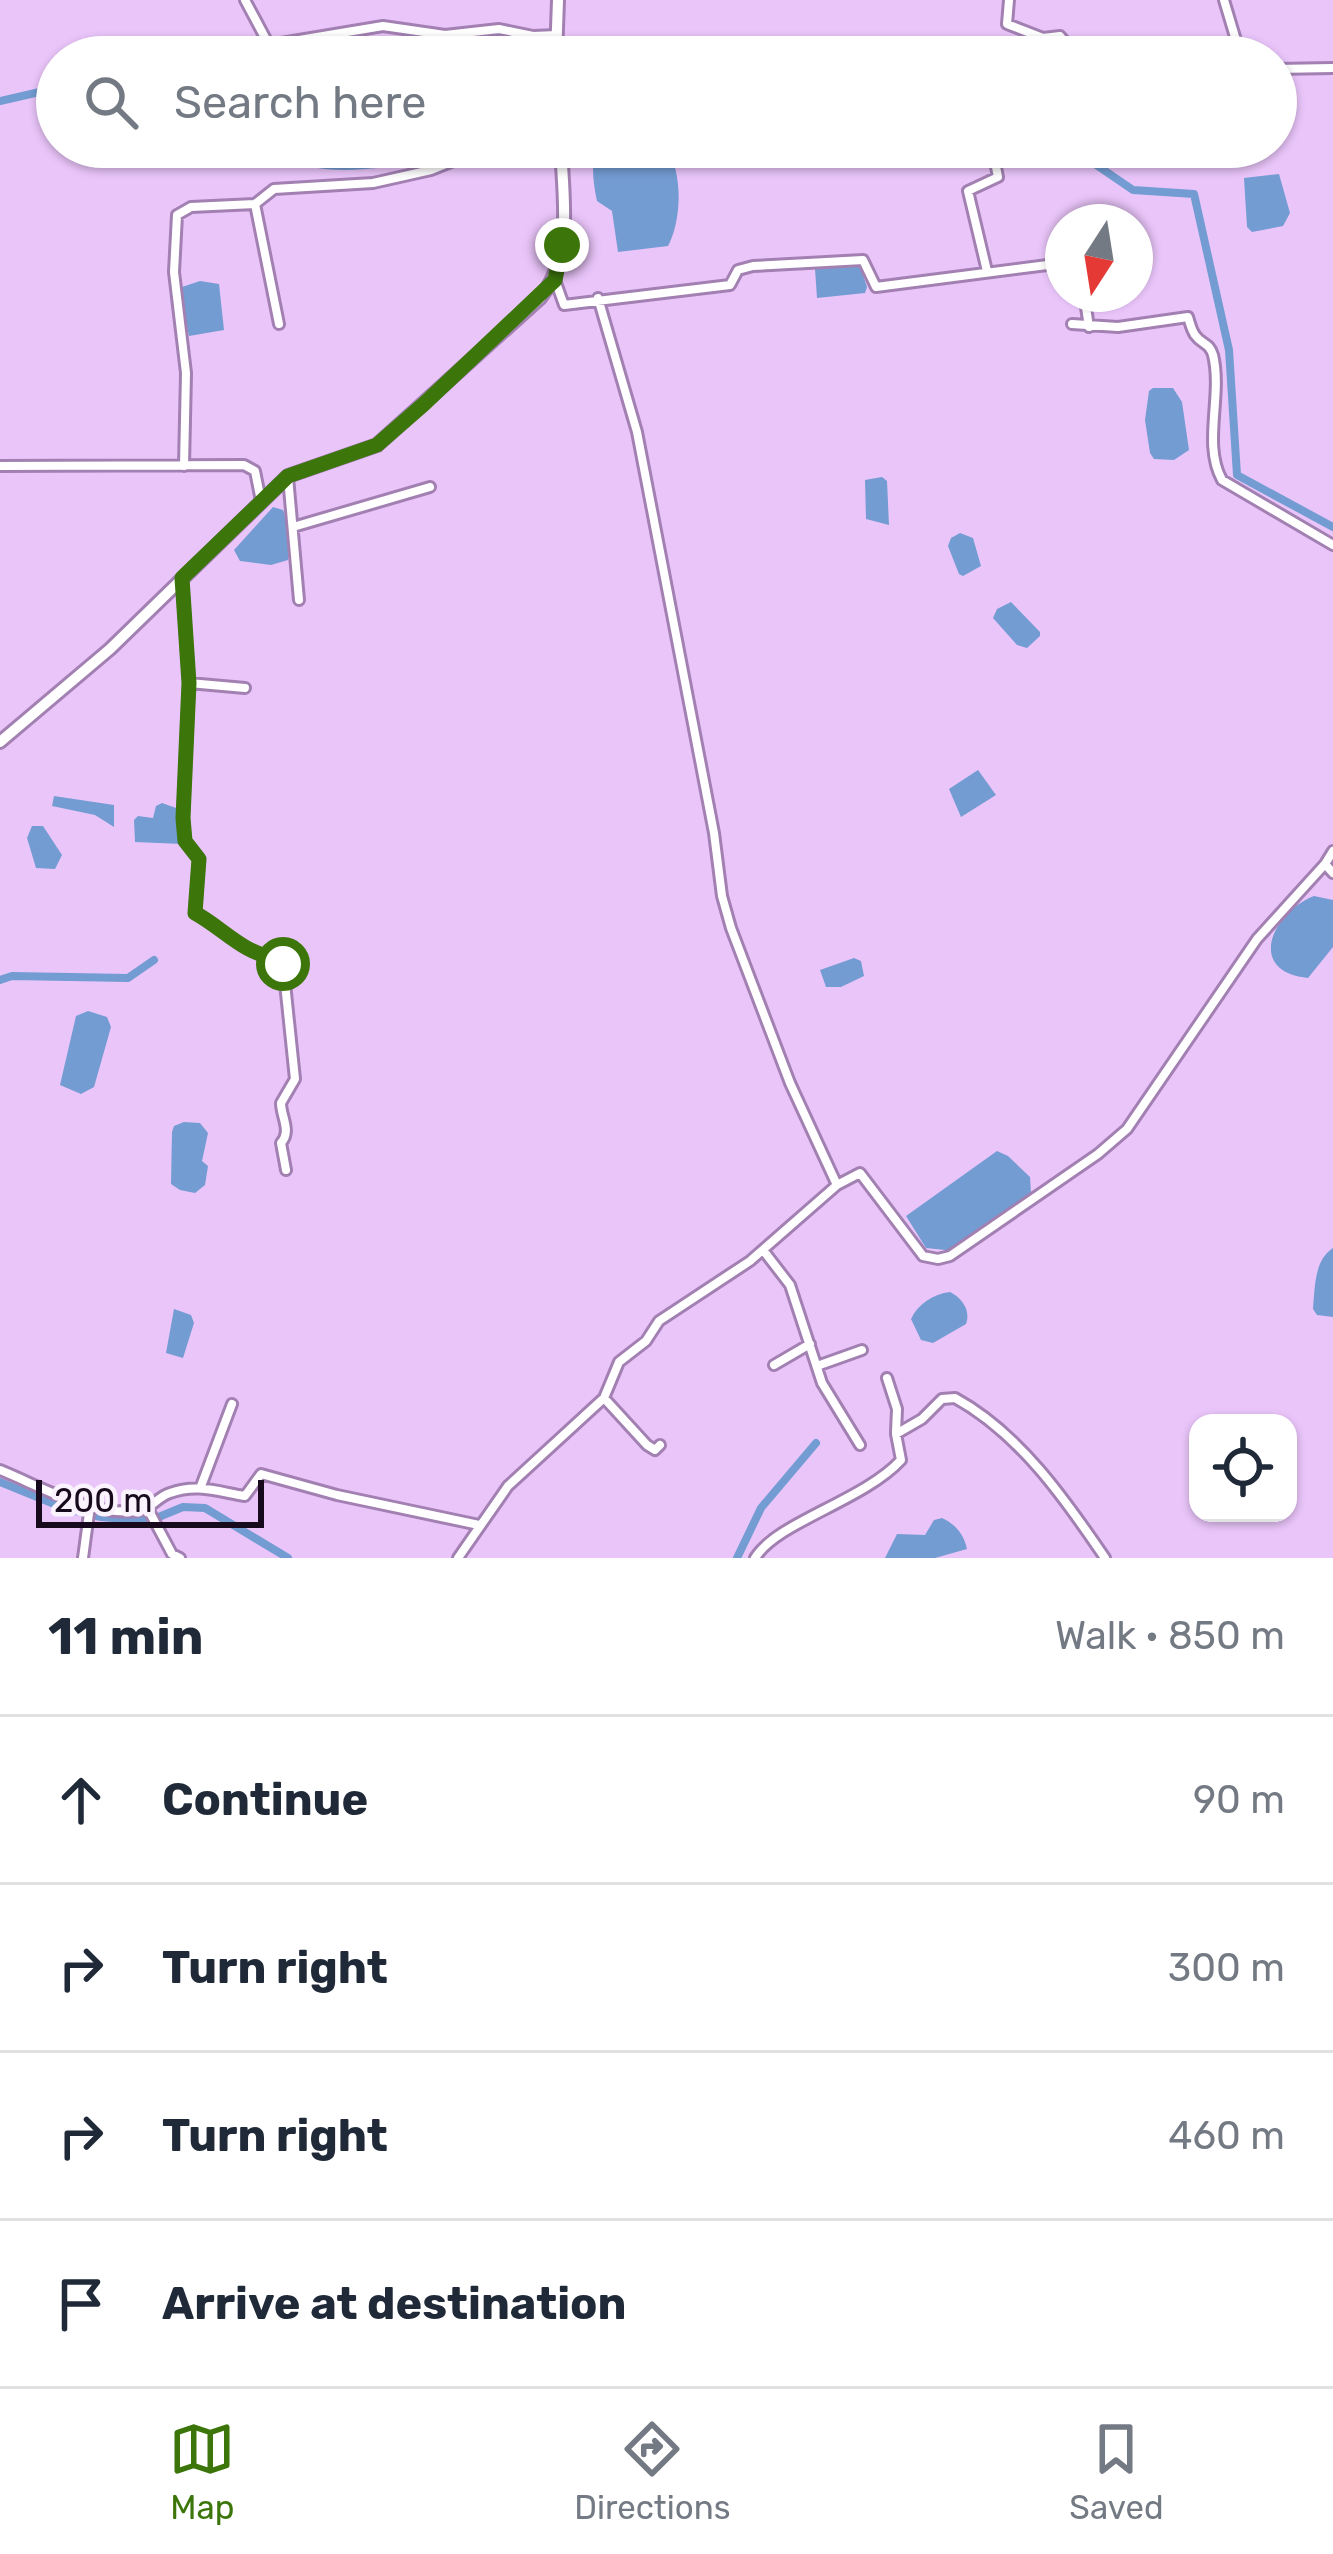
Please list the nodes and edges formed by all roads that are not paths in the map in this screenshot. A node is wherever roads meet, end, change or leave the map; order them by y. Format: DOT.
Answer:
graph roads {
  1 [pos="245,0"];
  2 [pos="558,0"];
  3 [pos="1009,0"];
  4 [pos="1224,0"];
  5 [pos="557,35"];
  6 [pos="264,36"];
  7 [pos="323,36"];
  8 [pos="533,36"];
  9 [pos="533,36"];
  10 [pos="1037,36"];
  11 [pos="1235,36"];
  12 [pos="1333,68"];
  13 [pos="1297,69"];
  14 [pos="435,168"];
  15 [pos="560,168"];
  16 [pos="996,168"];
  17 [pos="255,204"];
  18 [pos="1045,265"];
  19 [pos="987,272"];
  20 [pos="555,280"];
  21 [pos="598,298"];
  22 [pos="1087,312"];
  23 [pos="279,324"];
  24 [pos="1072,324"];
  25 [pos="1089,327"];
  26 [pos="0,466"];
  27 [pos="184,466"];
  28 [pos="288,476"];
  29 [pos="430,487"];
  30 [pos="261,501"];
  31 [pos="293,527"];
  32 [pos="1333,545"];
  33 [pos="182,578"];
  34 [pos="299,600"];
  35 [pos="189,683"];
  36 [pos="245,688"];
  37 [pos="0,742"];
  38 [pos="1333,851"];
  39 [pos="1325,864"];
  40 [pos="1333,873"];
  41 [pos="286,1170"];
  42 [pos="837,1186"];
  43 [pos="764,1250"];
  44 [pos="811,1344"];
  45 [pos="862,1351"];
  46 [pos="774,1364"];
  47 [pos="817,1366"];
  48 [pos="887,1378"];
  49 [pos="604,1398"];
  50 [pos="232,1404"];
  51 [pos="896,1434"];
  52 [pos="660,1445"];
  53 [pos="860,1445"];
  54 [pos="0,1470"];
  55 [pos="201,1486"];
  56 [pos="90,1507"];
  57 [pos="150,1512"];
  58 [pos="479,1525"];
  59 [pos="175,1557"];
  60 [pos="83,1558"];
  61 [pos="458,1558"];
  62 [pos="755,1558"];
  63 [pos="1105,1558"];
  1 -- 6 [label="street"];
  2 -- 5 [label="main road"];
  3 -- 10 [label="street"];
  4 -- 11 [label="street"];
  5 -- 8 [label="street"];
  7 -- 9 [label="street"];
  12 -- 13 [label="street"];
  14 -- 17 [label="street"];
  15 -- 20 [label="main road"];
  16 -- 19 [label="street"];
  17 -- 23 [label="street"];
  17 -- 27 [label="street"];
  18 -- 19 [label="street"];
  19 -- 21 [label="street"];
  20 -- 21 [label="street"];
  20 -- 28 [label="main road"];
  21 -- 42 [label="street"];
  22 -- 25 [label="street"];
  24 -- 25 [label="street"];
  25 -- 32 [label="street"];
  26 -- 27 [label="street"];
  27 -- 30 [label="street"];
  28 -- 30 [label="main road"];
  28 -- 31 [label="street"];
  29 -- 31 [label="street"];
  30 -- 33 [label="main road"];
  31 -- 34 [label="street"];
  33 -- 35 [label="street"];
  33 -- 37 [label="main road"];
  35 -- 36 [label="street"];
  35 -- 41 [label="street"];
  38 -- 39 [label="street"];
  39 -- 40 [label="street"];
  39 -- 42 [label="street"];
  42 -- 43 [label="street"];
  43 -- 44 [label="street"];
  43 -- 49 [label="street"];
  44 -- 46 [label="street"];
  44 -- 47 [label="street"];
  45 -- 47 [label="street"];
  47 -- 53 [label="street"];
  48 -- 51 [label="street"];
  49 -- 52 [label="street"];
  49 -- 58 [label="street"];
  50 -- 55 [label="street"];
  51 -- 62 [label="street"];
  51 -- 63 [label="street"];
  54 -- 56 [label="street"];
  55 -- 57 [label="street"];
  55 -- 58 [label="street"];
  56 -- 57 [label="street"];
  56 -- 60 [label="street"];
  57 -- 59 [label="street"];
  58 -- 61 [label="street"];
}
